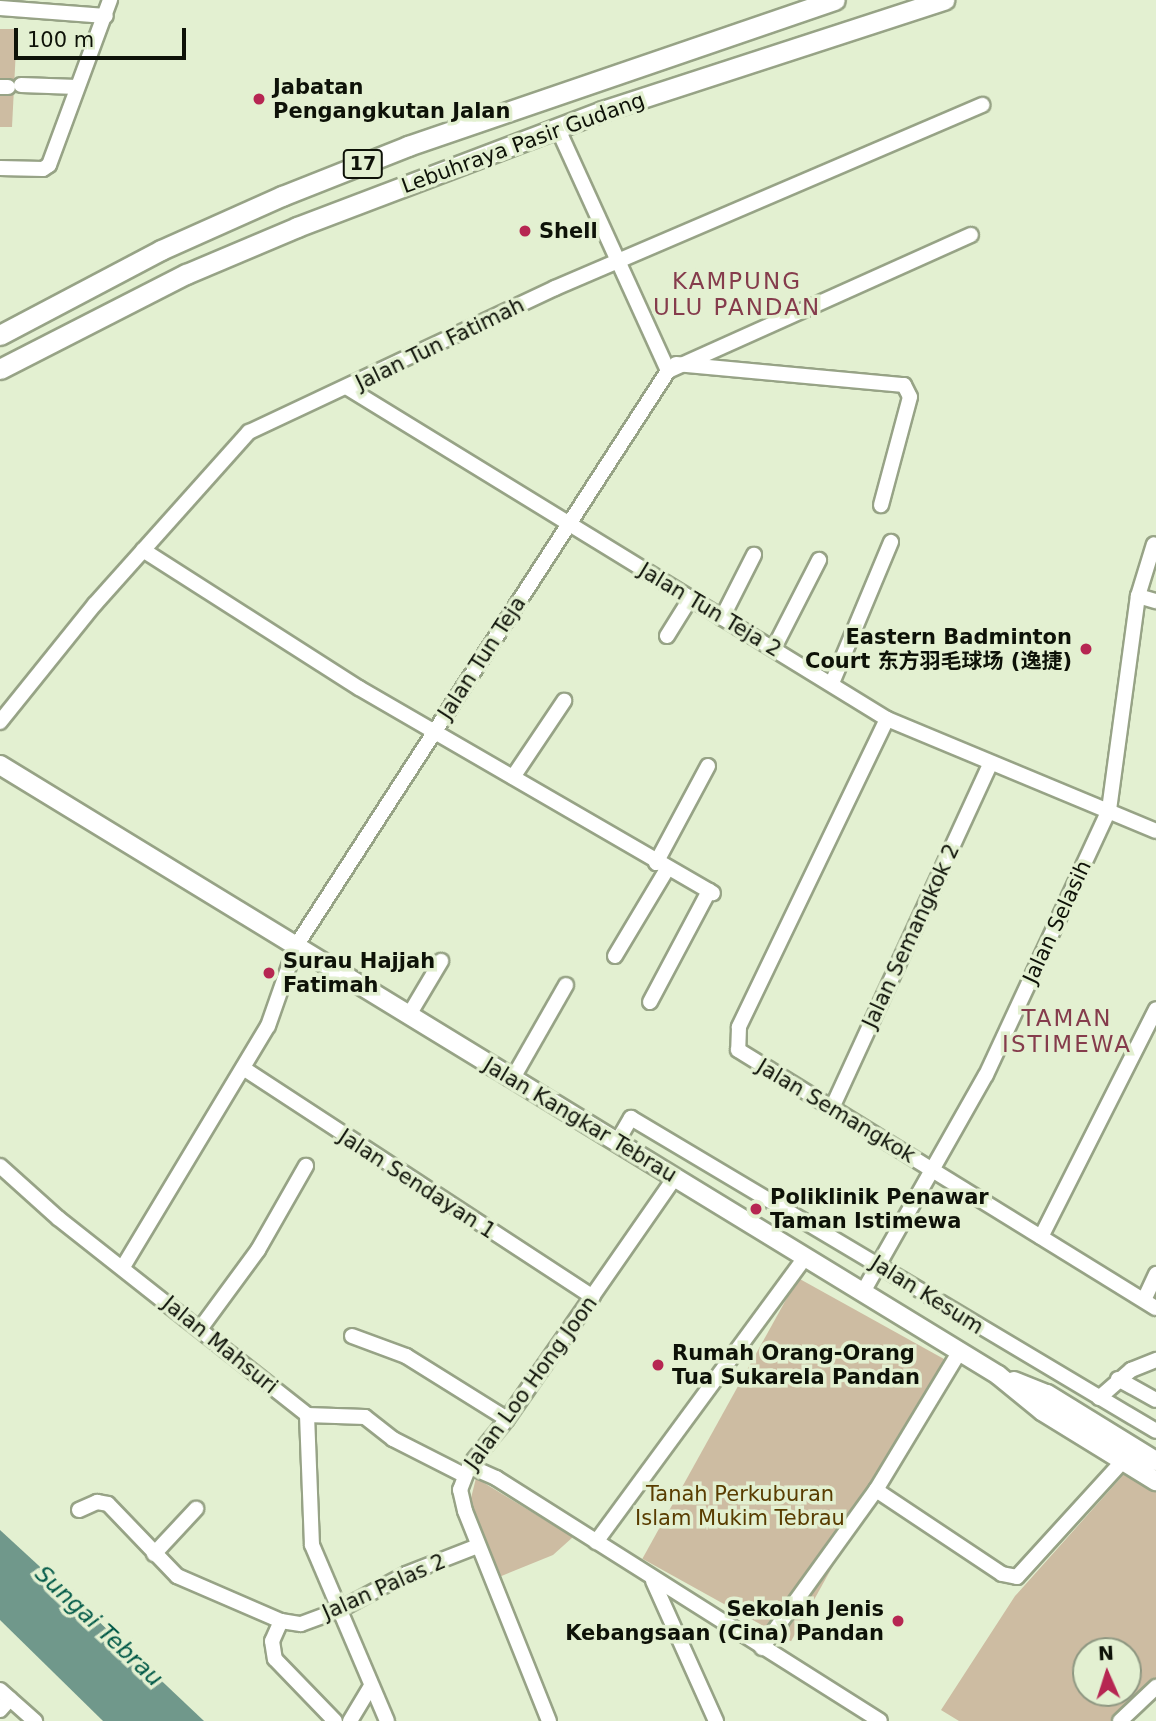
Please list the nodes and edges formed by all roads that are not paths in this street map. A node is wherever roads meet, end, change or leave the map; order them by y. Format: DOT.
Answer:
graph roads {
  1 [pos="110,0"];
  2 [pos="835,0"];
  3 [pos="944,0"];
  4 [pos="0,8"];
  5 [pos="106,16"];
  6 [pos="10,86"];
  7 [pos="77,88"];
  8 [pos="982,105"];
  9 [pos="557,127"];
  10 [pos="0,169"];
  11 [pos="971,235"];
  12 [pos="619,261"];
  13 [pos="0,335"];
  14 [pos="672,367"];
  15 [pos="0,369"];
  16 [pos="348,388"];
  17 [pos="881,505"];
  18 [pos="569,523"];
  19 [pos="891,542"];
  20 [pos="1154,544"];
  21 [pos="144,550"];
  22 [pos="754,555"];
  23 [pos="819,560"];
  24 [pos="1138,596"];
  25 [pos="690,599"];
  26 [pos="1156,601"];
  27 [pos="722,618"];
  28 [pos="667,636"];
  29 [pos="774,648"];
  30 [pos="832,683"];
  31 [pos="564,701"];
  32 [pos="887,719"];
  33 [pos="0,722"];
  34 [pos="434,733"];
  35 [pos="0,765"];
  36 [pos="990,765"];
  37 [pos="708,766"];
  38 [pos="513,777"];
  39 [pos="1109,810"];
  40 [pos="1156,831"];
  41 [pos="662,866"];
  42 [pos="296,946"];
  43 [pos="615,956"];
  44 [pos="441,961"];
  45 [pos="566,985"];
  46 [pos="650,1002"];
  47 [pos="1156,1009"];
  48 [pos="410,1015"];
  49 [pos="243,1068"];
  50 [pos="513,1078"];
  51 [pos="832,1108"];
  52 [pos="617,1142"];
  53 [pos="0,1166"];
  54 [pos="306,1166"];
  55 [pos="934,1170"];
  56 [pos="675,1177"];
  57 [pos="1041,1237"];
  58 [pos="805,1257"];
  59 [pos="880,1265"];
  60 [pos="123,1267"];
  61 [pos="1156,1274"];
  62 [pos="863,1292"];
  63 [pos="593,1297"];
  64 [pos="1150,1304"];
  65 [pos="200,1329"];
  66 [pos="352,1336"];
  67 [pos="960,1351"];
  68 [pos="1156,1360"];
  69 [pos="998,1375"];
  70 [pos="1118,1379"];
  71 [pos="1082,1389"];
  72 [pos="1099,1398"];
  73 [pos="1156,1400"];
  74 [pos="1072,1409"];
  75 [pos="307,1415"];
  76 [pos="507,1419"];
  77 [pos="1156,1430"];
  78 [pos="1124,1460"];
  79 [pos="1156,1461"];
  80 [pos="466,1470"];
  81 [pos="1156,1481"];
  82 [pos="877,1490"];
  83 [pos="196,1508"];
  84 [pos="79,1510"];
  85 [pos="596,1542"];
  86 [pos="478,1546"];
  87 [pos="154,1555"];
  88 [pos="653,1581"];
  89 [pos="339,1610"];
  90 [pos="281,1621"];
  91 [pos="762,1648"];
  92 [pos="372,1686"];
  93 [pos="1153,1693"];
  94 [pos="2,1699"];
  95 [pos="9,1721"];
  96 [pos="35,1721"];
  97 [pos="335,1721"];
  98 [pos="350,1721"];
  99 [pos="387,1721"];
  100 [pos="549,1721"];
  101 [pos="716,1721"];
  102 [pos="880,1721"];
  103 [pos="1120,1721"];
  1 -- 5 [label="street"];
  2 -- 13 [label="highway, Lebuhraya Pasir Gudang / 17"];
  3 -- 9 [label="highway, Lebuhraya Pasir Gudang / 17"];
  4 -- 5 [label="street"];
  5 -- 7 [label="street"];
  6 -- 7 [label="street"];
  7 -- 10 [label="street"];
  8 -- 12 [label="street, Jalan Tun Fatimah"];
  9 -- 12 [label="street"];
  9 -- 15 [label="highway, Lebuhraya Pasir Gudang / 17"];
  11 -- 14 [label="street"];
  12 -- 14 [label="street"];
  12 -- 16 [label="street, Jalan Tun Fatimah"];
  14 -- 17 [label="street"];
  14 -- 18 [label="street, Jalan Tun Teja"];
  16 -- 18 [label="street, Jalan Tun Teja 2"];
  16 -- 21 [label="street, Jalan Tun Fatimah"];
  18 -- 25 [label="street, Jalan Tun Teja 2"];
  18 -- 34 [label="street, Jalan Tun Teja"];
  19 -- 30 [label="street"];
  20 -- 24 [label="street, Jalan Selasih"];
  21 -- 33 [label="street, Jalan Tun Fatimah"];
  21 -- 34 [label="street"];
  22 -- 27 [label="street"];
  23 -- 29 [label="street"];
  24 -- 26 [label="street"];
  24 -- 39 [label="street, Jalan Selasih"];
  25 -- 27 [label="street, Jalan Tun Teja 2"];
  25 -- 28 [label="street"];
  27 -- 29 [label="street, Jalan Tun Teja 2"];
  29 -- 30 [label="street, Jalan Tun Teja 2"];
  30 -- 32 [label="street, Jalan Tun Teja 2"];
  31 -- 38 [label="street"];
  32 -- 36 [label="street, Jalan Tun Teja 2"];
  32 -- 51 [label="street, Jalan Semangkok"];
  34 -- 38 [label="street"];
  34 -- 42 [label="street, Jalan Tun Teja"];
  35 -- 42 [label="main road, Jalan Kangkar Tebrau"];
  36 -- 39 [label="street, Jalan Tun Teja 2"];
  36 -- 51 [label="street, Jalan Semangkok 2"];
  37 -- 41 [label="street"];
  38 -- 41 [label="street"];
  39 -- 40 [label="street, Jalan Tun Teja 2"];
  39 -- 55 [label="street, Jalan Selasih"];
  41 -- 43 [label="street"];
  41 -- 46 [label="street"];
  42 -- 48 [label="main road, Jalan Kangkar Tebrau"];
  42 -- 49 [label="street, Jalan Tun Teja"];
  44 -- 48 [label="street"];
  45 -- 50 [label="street"];
  47 -- 57 [label="street"];
  48 -- 50 [label="main road, Jalan Kangkar Tebrau"];
  49 -- 60 [label="street, Jalan Tun Teja"];
  49 -- 63 [label="street, Jalan Sendayan 1"];
  50 -- 52 [label="main road, Jalan Kangkar Tebrau"];
  51 -- 55 [label="street, Jalan Semangkok"];
  52 -- 56 [label="main road, Jalan Kangkar Tebrau"];
  52 -- 59 [label="street, Jalan Kesum"];
  53 -- 60 [label="street, Jalan Mahsuri"];
  54 -- 65 [label="street"];
  55 -- 57 [label="street, Jalan Semangkok"];
  55 -- 59 [label="street, Jalan Selasih"];
  56 -- 58 [label="main road, Jalan Kangkar Tebrau"];
  56 -- 63 [label="street, Jalan Loo Hong Joon"];
  57 -- 64 [label="street, Jalan Semangkok"];
  58 -- 62 [label="main road, Jalan Kangkar Tebrau"];
  58 -- 85 [label="street"];
  59 -- 62 [label="street, Jalan Selasih"];
  59 -- 71 [label="street, Jalan Kesum"];
  60 -- 65 [label="street, Jalan Mahsuri"];
  61 -- 64 [label="street"];
  62 -- 67 [label="main road, Jalan Kangkar Tebrau"];
  63 -- 76 [label="street, Jalan Loo Hong Joon"];
  65 -- 75 [label="street, Jalan Mahsuri"];
  66 -- 76 [label="street"];
  67 -- 69 [label="main road, Jalan Kangkar Tebrau"];
  67 -- 82 [label="street"];
  68 -- 70 [label="street"];
  69 -- 74 [label="main road"];
  69 -- 78 [label="main road, Jalan Kangkar Tebrau"];
  70 -- 72 [label="street"];
  70 -- 73 [label="street"];
  71 -- 72 [label="street, Jalan Kesum"];
  71 -- 74 [label="street"];
  72 -- 77 [label="street, Jalan Kesum"];
  74 -- 79 [label="main road"];
  75 -- 80 [label="street"];
  75 -- 89 [label="street"];
  76 -- 80 [label="street, Jalan Loo Hong Joon"];
  78 -- 81 [label="main road, Jalan Kangkar Tebrau"];
  78 -- 82 [label="street"];
  80 -- 85 [label="street"];
  80 -- 86 [label="street, Jalan Loo Hong Joon"];
  82 -- 91 [label="street"];
  83 -- 87 [label="street"];
  84 -- 87 [label="street, Jalan Palas 2"];
  85 -- 88 [label="street"];
  86 -- 89 [label="street, Jalan Palas 2"];
  86 -- 100 [label="street, Jalan Loo Hong Joon"];
  87 -- 90 [label="street, Jalan Palas 2"];
  88 -- 91 [label="street"];
  88 -- 101 [label="street"];
  89 -- 90 [label="street, Jalan Palas 2"];
  89 -- 92 [label="street"];
  90 -- 97 [label="street"];
  91 -- 102 [label="street"];
  92 -- 98 [label="street"];
  92 -- 99 [label="street"];
  93 -- 103 [label="street"];
  94 -- 95 [label="street"];
  94 -- 96 [label="street"];
}
